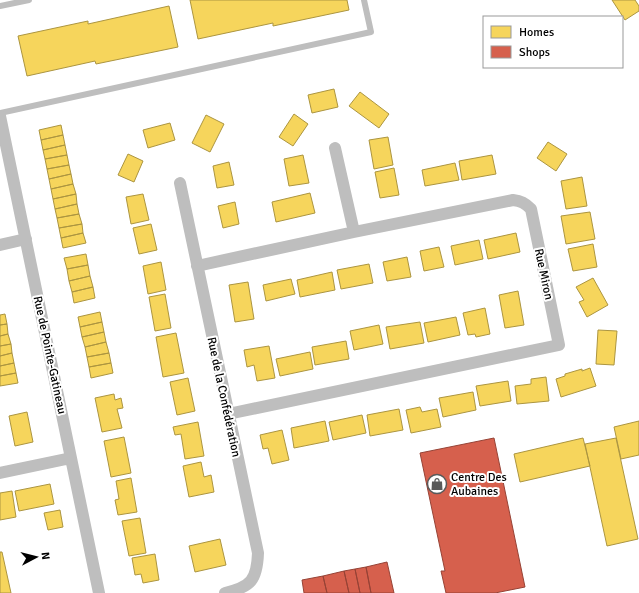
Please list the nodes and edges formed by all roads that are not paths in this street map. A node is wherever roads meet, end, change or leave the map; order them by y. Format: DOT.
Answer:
graph roads {
  1 [pos="29,0"];
  2 [pos="364,0"];
  3 [pos="0,6"];
  4 [pos="0,113"];
  5 [pos="0,116"];
  6 [pos="336,148"];
  7 [pos="180,183"];
  8 [pos="354,232"];
  9 [pos="26,239"];
  10 [pos="0,244"];
  11 [pos="197,266"];
  12 [pos="228,414"];
  13 [pos="72,458"];
  14 [pos="0,473"];
  15 [pos="99,593"];
  16 [pos="225,593"];
  1 -- 3 [label="lane"];
  2 -- 4 [label="lane"];
  5 -- 9 [label="street, Rue de Pointe-Gatineau"];
  6 -- 8 [label="street"];
  7 -- 11 [label="street, Rue de la Confédération"];
  8 -- 11 [label="street, Rue Miron"];
  8 -- 12 [label="street, Rue Miron"];
  9 -- 10 [label="street"];
  9 -- 13 [label="street, Rue de Pointe-Gatineau"];
  11 -- 12 [label="street, Rue de la Confédération"];
  12 -- 16 [label="street, Rue de la Confédération"];
  13 -- 14 [label="street"];
  13 -- 15 [label="street, Rue de Pointe-Gatineau"];
}
